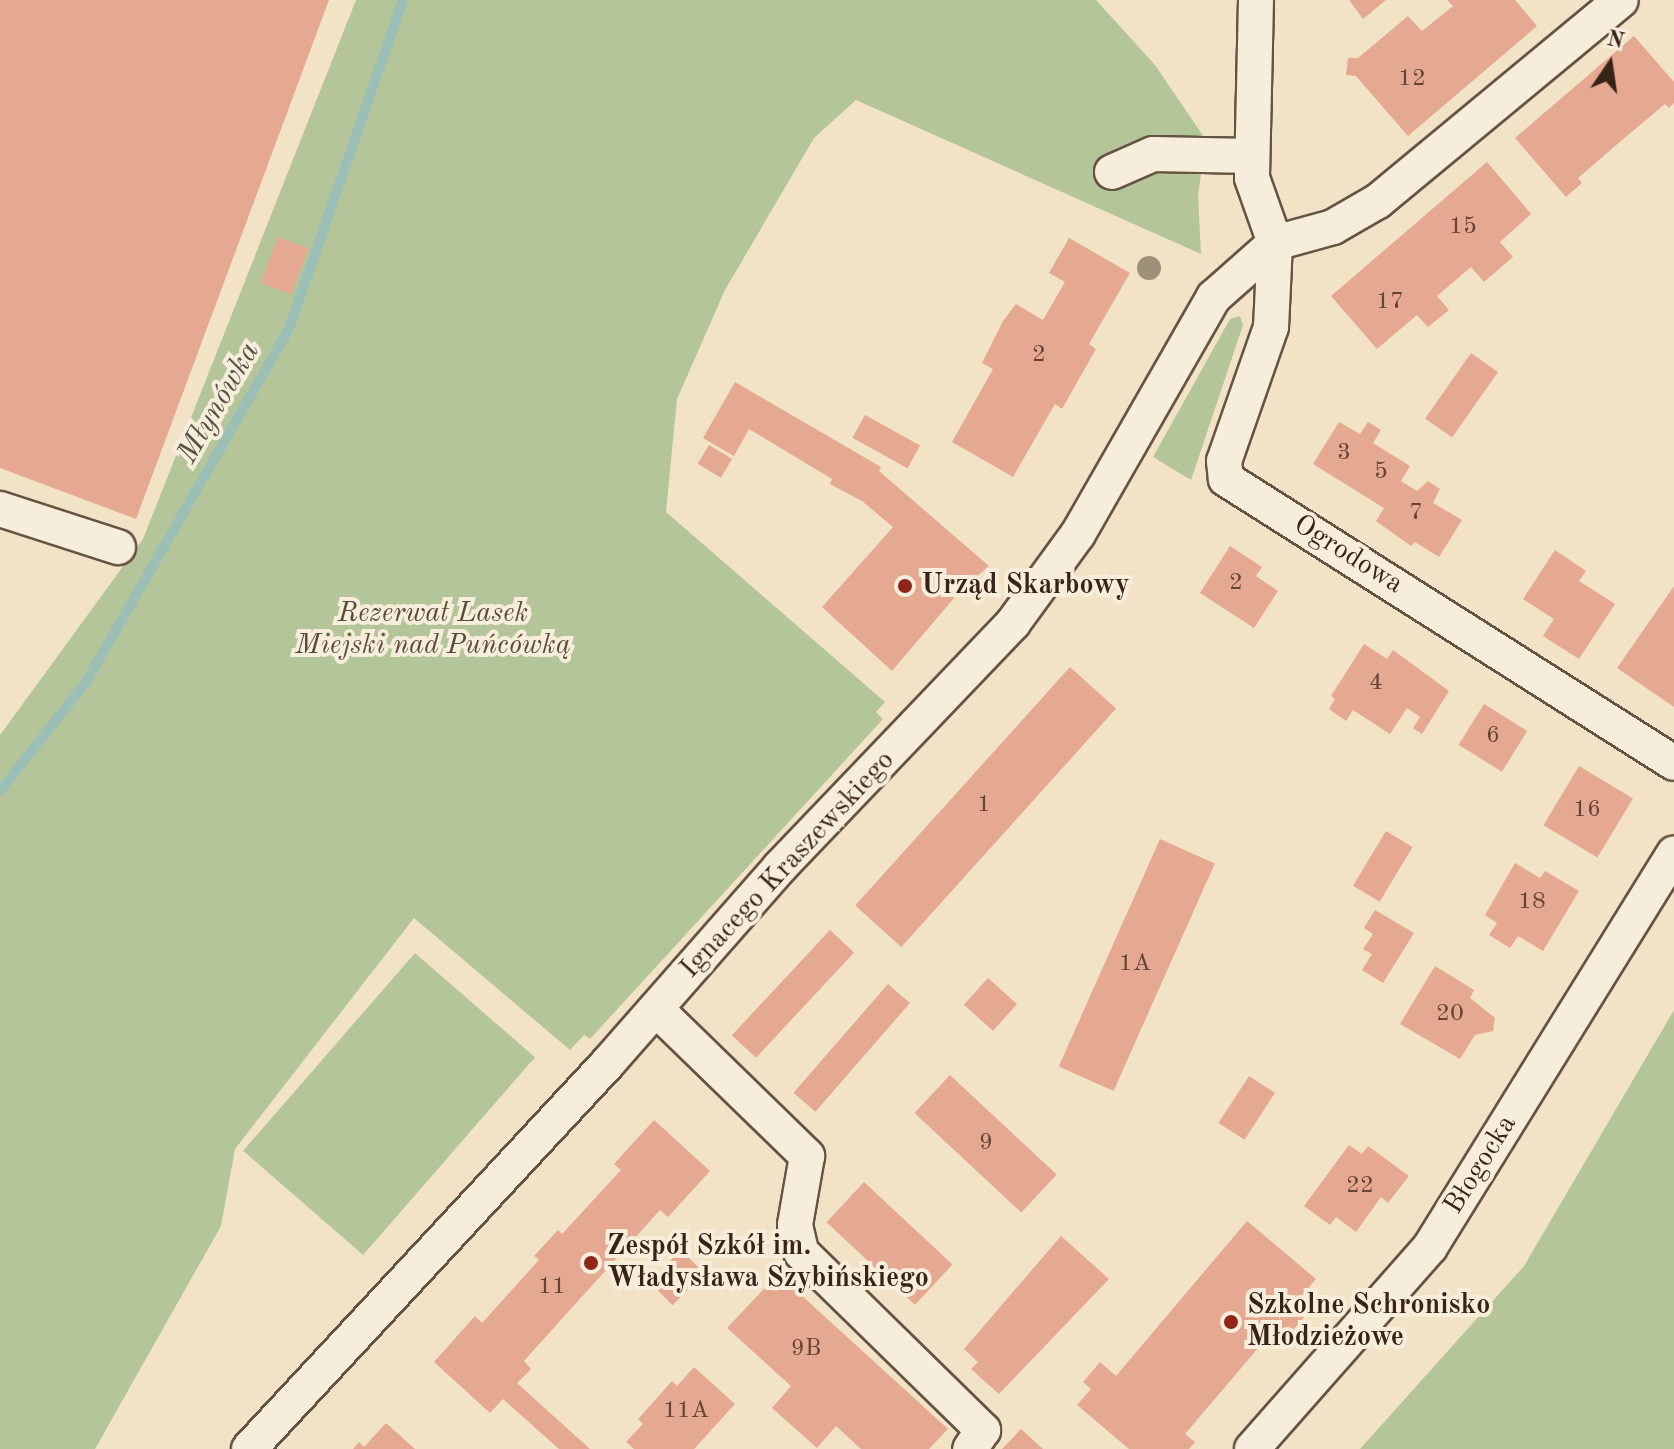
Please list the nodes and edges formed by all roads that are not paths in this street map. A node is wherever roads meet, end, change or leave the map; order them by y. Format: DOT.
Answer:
graph roads {
  1 [pos="1256,0"];
  2 [pos="1621,0"];
  3 [pos="1252,156"];
  4 [pos="1112,172"];
  5 [pos="1275,243"];
  6 [pos="0,509"];
  7 [pos="118,547"];
  8 [pos="1674,763"];
  9 [pos="1674,854"];
  10 [pos="656,1009"];
  11 [pos="249,1449"];
  12 [pos="970,1449"];
  13 [pos="1252,1449"];
  1 -- 3 [label="street"];
  2 -- 5 [label="street"];
  3 -- 4 [label="street"];
  3 -- 5 [label="street"];
  5 -- 8 [label="street, Ogrodowa"];
  5 -- 10 [label="street, Ignacego Kraszewskiego"];
  6 -- 7 [label="street"];
  9 -- 13 [label="street, Błogocka"];
  10 -- 11 [label="street, Ignacego Kraszewskiego"];
  10 -- 12 [label="street"];
}
